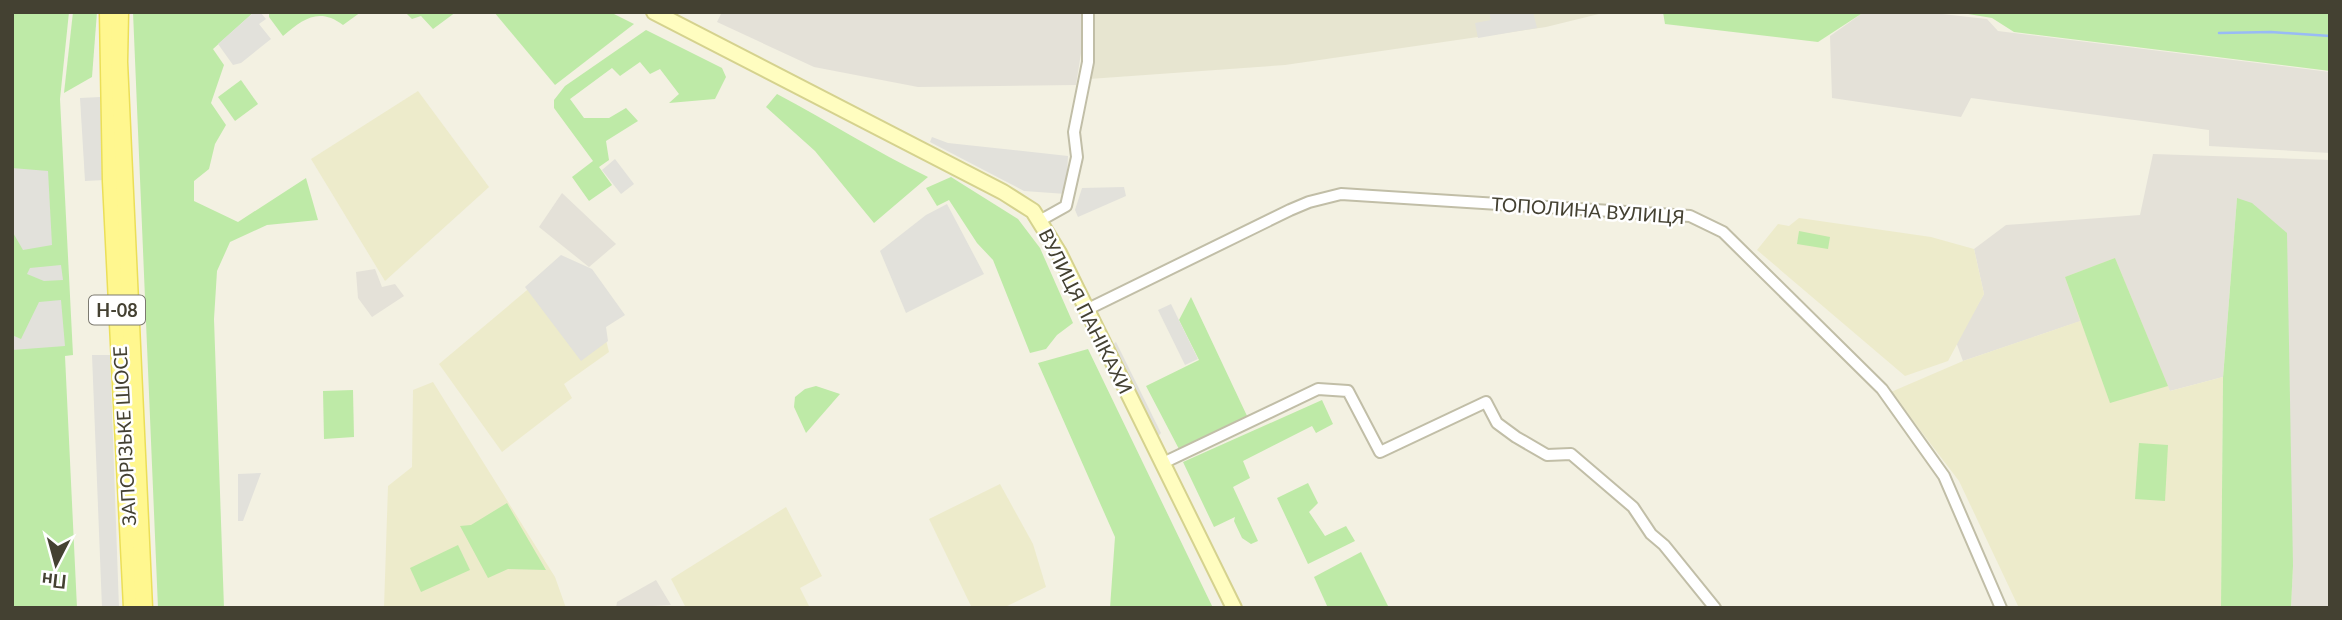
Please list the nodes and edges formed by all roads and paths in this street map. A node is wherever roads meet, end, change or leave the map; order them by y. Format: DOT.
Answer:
graph roads {
  1 [pos="108,12"];
  2 [pos="120,12"];
  3 [pos="654,12"];
  4 [pos="1088,12"];
  5 [pos="113,62"];
  6 [pos="1041,220"];
  7 [pos="1086,310"];
  8 [pos="1163,463"];
  9 [pos="135,549"];
  10 [pos="132,608"];
  11 [pos="144,608"];
  12 [pos="1234,608"];
  13 [pos="1715,608"];
  14 [pos="2001,608"];
  1 -- 5 [label="main road, ЗАПОРІЗЬКЕ ШОСЕ / Н-08"];
  2 -- 5 [label="main road, ЗАПОРІЗЬКЕ ШОСЕ / Н-08"];
  3 -- 6 [label="street, ВУЛИЦЯ ПАНІКАХИ"];
  4 -- 6 [label="street"];
  5 -- 9 [label="main road, ЗАПОРІЗЬКЕ ШОСЕ / Н-08"];
  6 -- 7 [label="street, ВУЛИЦЯ ПАНІКАХИ"];
  7 -- 8 [label="street, ВУЛИЦЯ ПАНІКАХИ"];
  7 -- 14 [label="street, ТОПОЛИНА ВУЛИЦЯ"];
  8 -- 12 [label="street, ВУЛИЦЯ ПАНІКАХИ"];
  8 -- 13 [label="street"];
  9 -- 10 [label="main road, ЗАПОРІЗЬКЕ ШОСЕ / Н-08"];
  9 -- 11 [label="main road, ЗАПОРІЗЬКЕ ШОСЕ / Н-08"];
}
